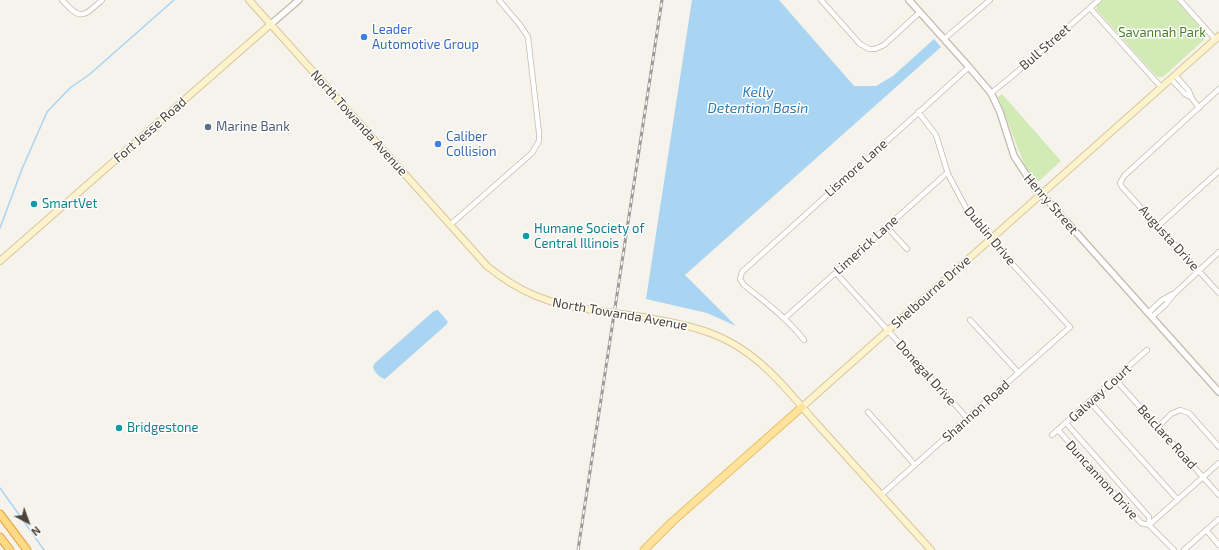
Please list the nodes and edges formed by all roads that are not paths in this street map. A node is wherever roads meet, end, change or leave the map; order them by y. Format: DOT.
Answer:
graph roads {
  1 [pos="62,0"];
  2 [pos="102,0"];
  3 [pos="249,0"];
  4 [pos="299,0"];
  5 [pos="499,0"];
  6 [pos="821,0"];
  7 [pos="910,0"];
  8 [pos="990,0"];
  9 [pos="1099,0"];
  10 [pos="1180,0"];
  11 [pos="1090,8"];
  12 [pos="920,12"];
  13 [pos="271,24"];
  14 [pos="1217,38"];
  15 [pos="944,39"];
  16 [pos="969,67"];
  17 [pos="1173,77"];
  18 [pos="1161,87"];
  19 [pos="1219,89"];
  20 [pos="991,93"];
  21 [pos="1199,108"];
  22 [pos="918,112"];
  23 [pos="1219,171"];
  24 [pos="947,173"];
  25 [pos="1041,194"];
  26 [pos="450,225"];
  27 [pos="1158,226"];
  28 [pos="887,227"];
  29 [pos="990,239"];
  30 [pos="907,249"];
  31 [pos="1219,252"];
  32 [pos="0,261"];
  33 [pos="1199,271"];
  34 [pos="836,273"];
  35 [pos="1219,293"];
  36 [pos="1150,315"];
  37 [pos="785,318"];
  38 [pos="970,320"];
  39 [pos="1070,327"];
  40 [pos="888,330"];
  41 [pos="804,340"];
  42 [pos="1147,350"];
  43 [pos="1019,373"];
  44 [pos="1114,379"];
  45 [pos="1219,392"];
  46 [pos="1090,402"];
  47 [pos="802,407"];
  48 [pos="868,412"];
  49 [pos="968,419"];
  50 [pos="1066,423"];
  51 [pos="1158,427"];
  52 [pos="1058,430"];
  53 [pos="1052,435"];
  54 [pos="1219,447"];
  55 [pos="1219,463"];
  56 [pos="915,465"];
  57 [pos="1203,477"];
  58 [pos="881,495"];
  59 [pos="1219,495"];
  60 [pos="1178,500"];
  61 [pos="0,514"];
  62 [pos="1219,519"];
  63 [pos="1150,524"];
  64 [pos="1206,530"];
  65 [pos="0,537"];
  66 [pos="1219,545"];
  67 [pos="10,550"];
  68 [pos="27,550"];
  69 [pos="644,550"];
  70 [pos="931,550"];
  71 [pos="1174,550"];
  72 [pos="1184,550"];
  1 -- 2 [label="street"];
  3 -- 13 [label="main road, North Towanda Avenue"];
  4 -- 13 [label="street, Fort Jesse Road"];
  5 -- 26 [label="street"];
  6 -- 12 [label="street"];
  7 -- 12 [label="street, Henry Street"];
  8 -- 15 [label="street"];
  9 -- 11 [label="street, Bull Street"];
  10 -- 14 [label="street"];
  11 -- 18 [label="street"];
  11 -- 20 [label="street, Bull Street"];
  12 -- 15 [label="street, Henry Street"];
  13 -- 26 [label="main road, North Towanda Avenue"];
  13 -- 32 [label="main road, Fort Jesse Road"];
  14 -- 17 [label="main road, Shelbourne Drive"];
  15 -- 16 [label="street, Henry Street"];
  16 -- 20 [label="street, Henry Street"];
  16 -- 22 [label="street, Lismore Lane"];
  17 -- 18 [label="main road, Shelbourne Drive"];
  17 -- 21 [label="street"];
  18 -- 25 [label="main road, Shelbourne Drive"];
  19 -- 21 [label="street"];
  20 -- 25 [label="street, Henry Street"];
  21 -- 27 [label="street, Augusta Drive"];
  22 -- 24 [label="street, Dublin Drive"];
  22 -- 37 [label="street, Lismore Lane"];
  23 -- 27 [label="street"];
  24 -- 28 [label="street, Limerick Lane"];
  24 -- 29 [label="street, Dublin Drive"];
  25 -- 29 [label="main road, Shelbourne Drive"];
  25 -- 36 [label="street, Henry Street"];
  26 -- 47 [label="main road, North Towanda Avenue, bridge"];
  27 -- 33 [label="street, Augusta Drive"];
  28 -- 30 [label="street"];
  28 -- 34 [label="street, Limerick Lane"];
  29 -- 39 [label="street, Dublin Drive"];
  29 -- 40 [label="main road, Shelbourne Drive"];
  31 -- 33 [label="street"];
  33 -- 35 [label="street, Augusta Drive"];
  33 -- 36 [label="street"];
  34 -- 37 [label="street, Limerick Lane"];
  34 -- 40 [label="street, Donegal Drive"];
  36 -- 45 [label="street, Henry Street"];
  37 -- 41 [label="street"];
  38 -- 43 [label="street"];
  39 -- 43 [label="street, Shannon Road"];
  40 -- 47 [label="main road, Shelbourne Drive"];
  40 -- 49 [label="street, Donegal Drive"];
  42 -- 44 [label="street, Galway Court"];
  43 -- 49 [label="street, Shannon Road"];
  44 -- 46 [label="street, Galway Court"];
  44 -- 51 [label="street, Belclare Road"];
  46 -- 50 [label="street, Galway Court"];
  46 -- 60 [label="street"];
  47 -- 58 [label="main road, North Towanda Avenue"];
  47 -- 69 [label="main road, Shelbourne Drive"];
  48 -- 56 [label="street"];
  49 -- 56 [label="street, Shannon Road"];
  50 -- 52 [label="street, Galway Court"];
  50 -- 63 [label="street, Duncannon Drive"];
  51 -- 54 [label="street"];
  51 -- 57 [label="street, Belclare Road"];
  52 -- 53 [label="street, Galway Court"];
  52 -- 63 [label="street, Duncannon Drive"];
  55 -- 57 [label="street"];
  56 -- 58 [label="street, Shannon Road"];
  57 -- 59 [label="street, Belclare Road"];
  57 -- 60 [label="street"];
  58 -- 70 [label="main road, North Towanda Avenue"];
  60 -- 63 [label="street"];
  61 -- 68 [label="highway"];
  62 -- 64 [label="street"];
  63 -- 71 [label="street, Duncannon Drive"];
  64 -- 66 [label="street"];
  64 -- 72 [label="street"];
  65 -- 67 [label="highway"];
}
